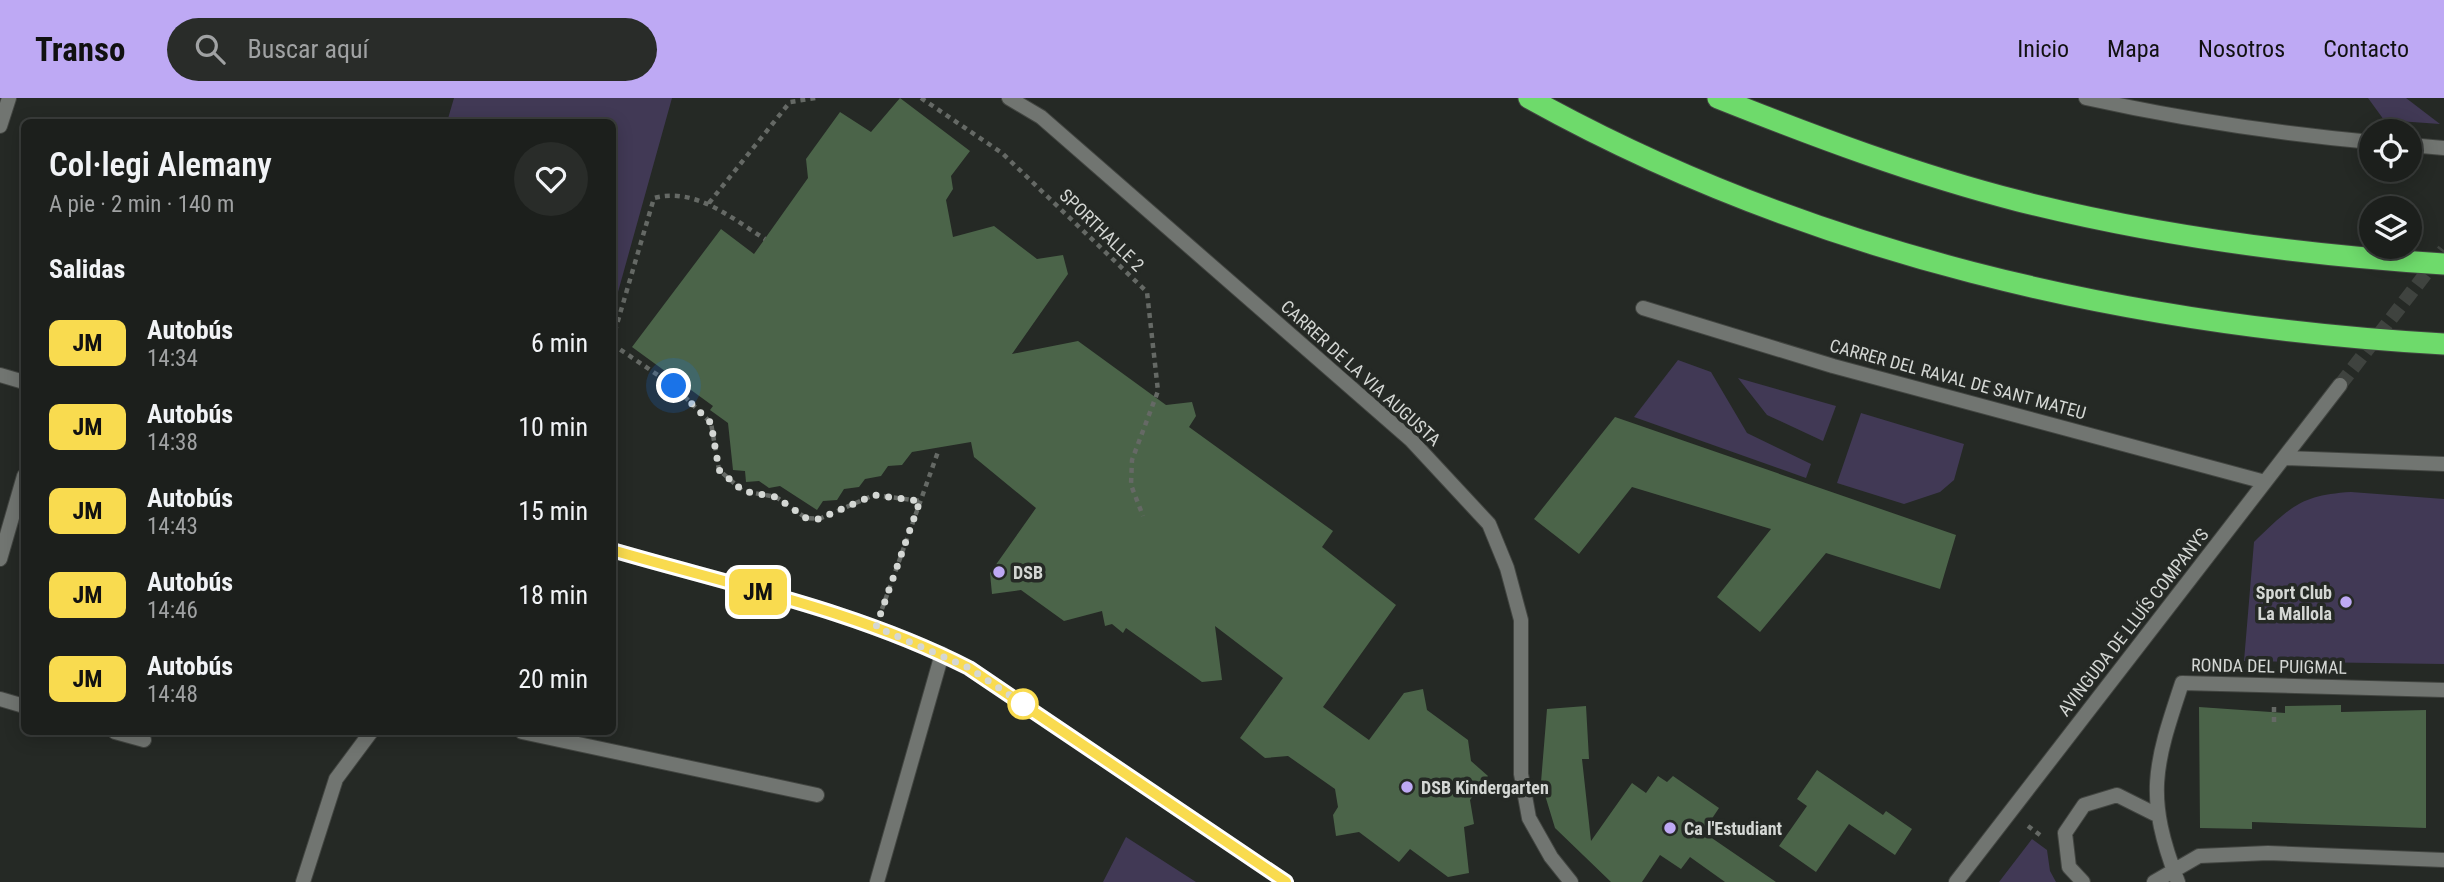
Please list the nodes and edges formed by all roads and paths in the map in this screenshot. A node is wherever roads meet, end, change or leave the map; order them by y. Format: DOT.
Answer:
graph roads {
  1 [pos="9,98"];
  2 [pos="816,98"];
  3 [pos="921,98"];
  4 [pos="1009,98"];
  5 [pos="1529,98"];
  6 [pos="1718,98"];
  7 [pos="2086,98"];
  8 [pos="0,126"];
  9 [pos="2359,141"];
  10 [pos="2422,146"];
  11 [pos="2444,148"];
  12 [pos="709,203"];
  13 [pos="765,239"];
  14 [pos="2444,264"];
  15 [pos="1643,308"];
  16 [pos="616,329"];
  17 [pos="2444,344"];
  18 [pos="616,346"];
  19 [pos="0,375"];
  20 [pos="21,381"];
  21 [pos="2340,385"];
  22 [pos="939,449"];
  23 [pos="2284,458"];
  24 [pos="2444,464"];
  25 [pos="2264,482"];
  26 [pos="21,486"];
  27 [pos="920,501"];
  28 [pos="1143,516"];
  29 [pos="616,551"];
  30 [pos="0,559"];
  31 [pos="876,627"];
  32 [pos="942,654"];
  33 [pos="2444,690"];
  34 [pos="0,699"];
  35 [pos="21,705"];
  36 [pos="126,735"];
  37 [pos="369,735"];
  38 [pos="536,735"];
  39 [pos="144,740"];
  40 [pos="817,796"];
  41 [pos="2157,815"];
  42 [pos="2444,860"];
  43 [pos="2175,876"];
  44 [pos="303,882"];
  45 [pos="877,882"];
  46 [pos="1286,882"];
  47 [pos="1571,882"];
  48 [pos="1956,882"];
  49 [pos="2083,882"];
  50 [pos="2154,882"];
  1 -- 8 [label="street"];
  2 -- 12 [label="path"];
  3 -- 28 [label="path, SPORTHALLE 2"];
  4 -- 47 [label="street, CARRER DE LA VIA AUGUSTA"];
  5 -- 17 [label="highway"];
  6 -- 14 [label="highway"];
  7 -- 9 [label="street"];
  10 -- 11 [label="street"];
  12 -- 13 [label="path"];
  12 -- 16 [label="path"];
  15 -- 25 [label="street, CARRER DEL RAVAL DE SANT MATEU"];
  18 -- 27 [label="path"];
  19 -- 20 [label="street"];
  21 -- 23 [label="street, AVINGUDA DE LLUÍS COMPANYS"];
  22 -- 27 [label="path"];
  23 -- 24 [label="street"];
  23 -- 25 [label="street, AVINGUDA DE LLUÍS COMPANYS"];
  25 -- 48 [label="street, AVINGUDA DE LLUÍS COMPANYS"];
  26 -- 30 [label="street"];
  27 -- 31 [label="path"];
  29 -- 31 [label="street"];
  31 -- 32 [label="street"];
  32 -- 45 [label="street"];
  32 -- 46 [label="street"];
  33 -- 41 [label="street, RONDA DEL PUIGMAL"];
  34 -- 35 [label="street"];
  36 -- 39 [label="street"];
  37 -- 44 [label="street"];
  38 -- 40 [label="street"];
  41 -- 43 [label="street, RONDA DEL PUIGMAL"];
  41 -- 49 [label="street"];
  42 -- 43 [label="street"];
  43 -- 50 [label="street"];
}
